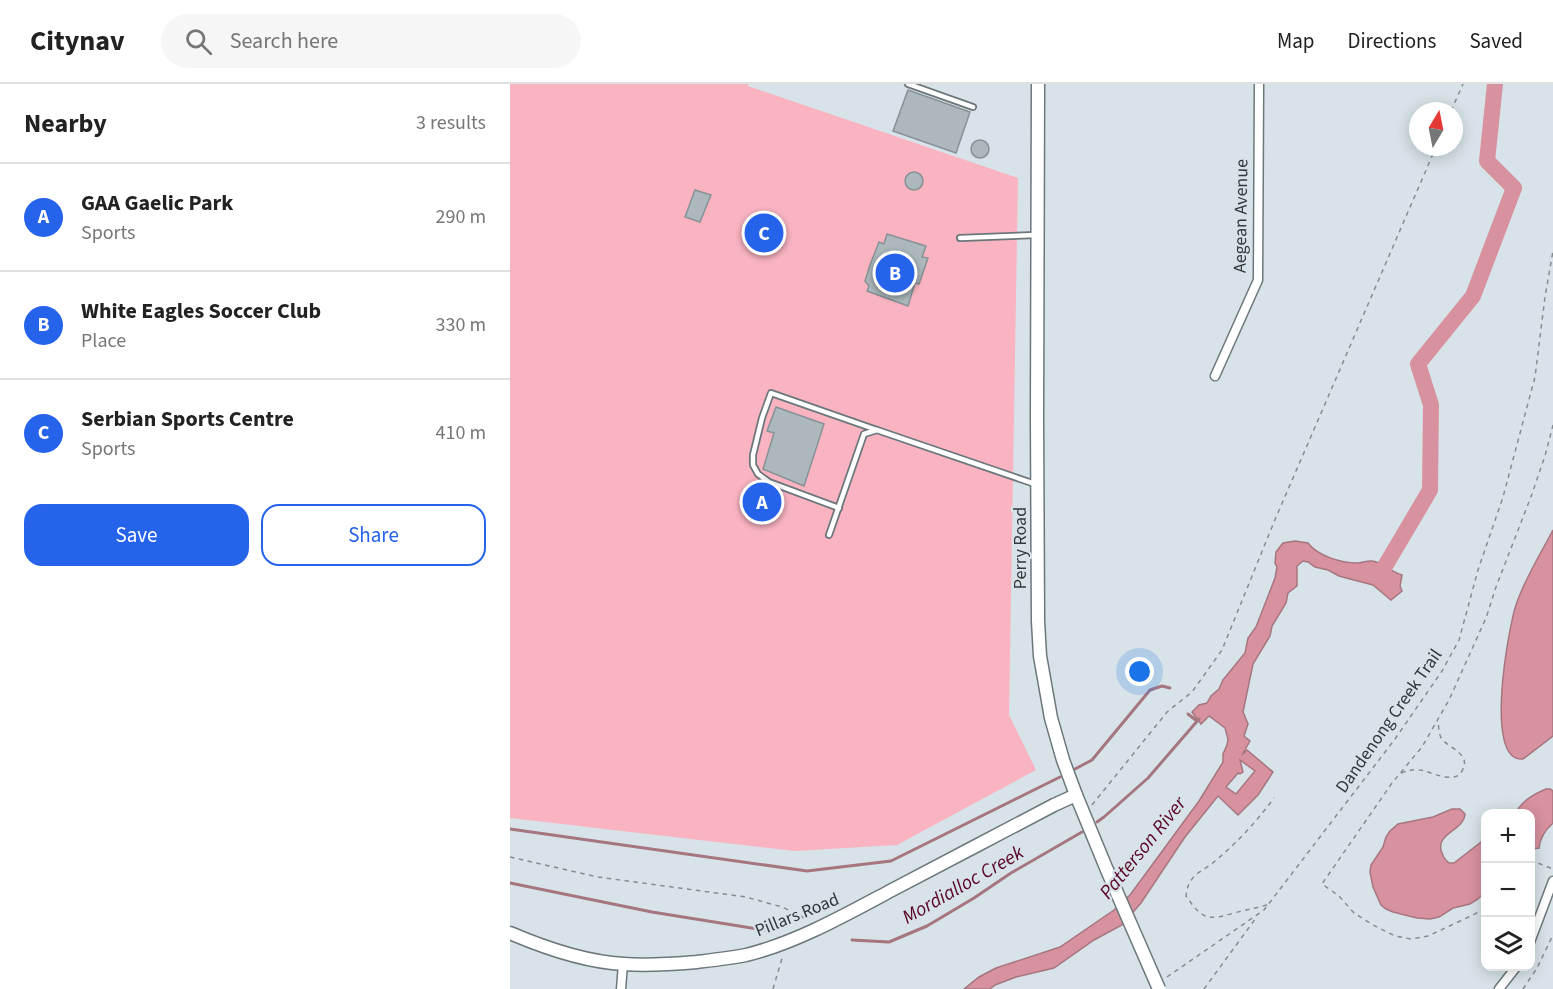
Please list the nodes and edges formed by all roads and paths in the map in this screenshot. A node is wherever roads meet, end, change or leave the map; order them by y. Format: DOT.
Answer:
graph roads {
  1 [pos="908,84"];
  2 [pos="1038,84"];
  3 [pos="1259,84"];
  4 [pos="1463,84"];
  5 [pos="1455,102"];
  6 [pos="973,107"];
  7 [pos="1432,156"];
  8 [pos="1038,235"];
  9 [pos="960,238"];
  10 [pos="1553,250"];
  11 [pos="1215,376"];
  12 [pos="1553,425"];
  13 [pos="877,430"];
  14 [pos="1037,485"];
  15 [pos="839,508"];
  16 [pos="829,536"];
  17 [pos="1438,720"];
  18 [pos="1400,773"];
  19 [pos="1076,795"];
  20 [pos="1274,798"];
  21 [pos="1084,815"];
  22 [pos="510,857"];
  23 [pos="1535,862"];
  24 [pos="1553,869"];
  25 [pos="1553,881"];
  26 [pos="1268,905"];
  27 [pos="1481,910"];
  28 [pos="1258,914"];
  29 [pos="817,929"];
  30 [pos="1535,929"];
  31 [pos="510,933"];
  32 [pos="1553,935"];
  33 [pos="786,941"];
  34 [pos="623,964"];
  35 [pos="1513,971"];
  36 [pos="1160,986"];
  37 [pos="621,989"];
  38 [pos="773,989"];
  39 [pos="1204,989"];
  40 [pos="1499,989"];
  41 [pos="1523,989"];
  1 -- 6 [label="lane"];
  2 -- 8 [label="main road, Perry Road"];
  3 -- 11 [label="street, Aegean Avenue"];
  4 -- 5 [label="path"];
  7 -- 21 [label="path"];
  8 -- 9 [label="lane"];
  8 -- 14 [label="main road, Perry Road"];
  10 -- 26 [label="path, Dandenong Creek Trail"];
  12 -- 17 [label="path"];
  13 -- 14 [label="lane"];
  13 -- 15 [label="lane"];
  13 -- 15 [label="lane"];
  14 -- 19 [label="main road, Perry Road"];
  15 -- 16 [label="lane"];
  17 -- 18 [label="path"];
  17 -- 18 [label="path"];
  18 -- 27 [label="path"];
  19 -- 21 [label="main road, Perry Road"];
  19 -- 29 [label="main road, Pillars Road"];
  20 -- 26 [label="path"];
  21 -- 36 [label="main road, Perry Road, bridge"];
  22 -- 29 [label="path"];
  23 -- 24 [label="path"];
  25 -- 30 [label="street"];
  26 -- 28 [label="path, Dandenong Creek Trail"];
  28 -- 36 [label="path, Dandenong Creek Trail"];
  28 -- 39 [label="path"];
  29 -- 33 [label="main road, Pillars Road"];
  31 -- 34 [label="main road, Pillars Road"];
  32 -- 41 [label="path"];
  33 -- 34 [label="main road, Pillars Road"];
  33 -- 38 [label="path"];
  34 -- 37 [label="street"];
  35 -- 40 [label="street"];
}
